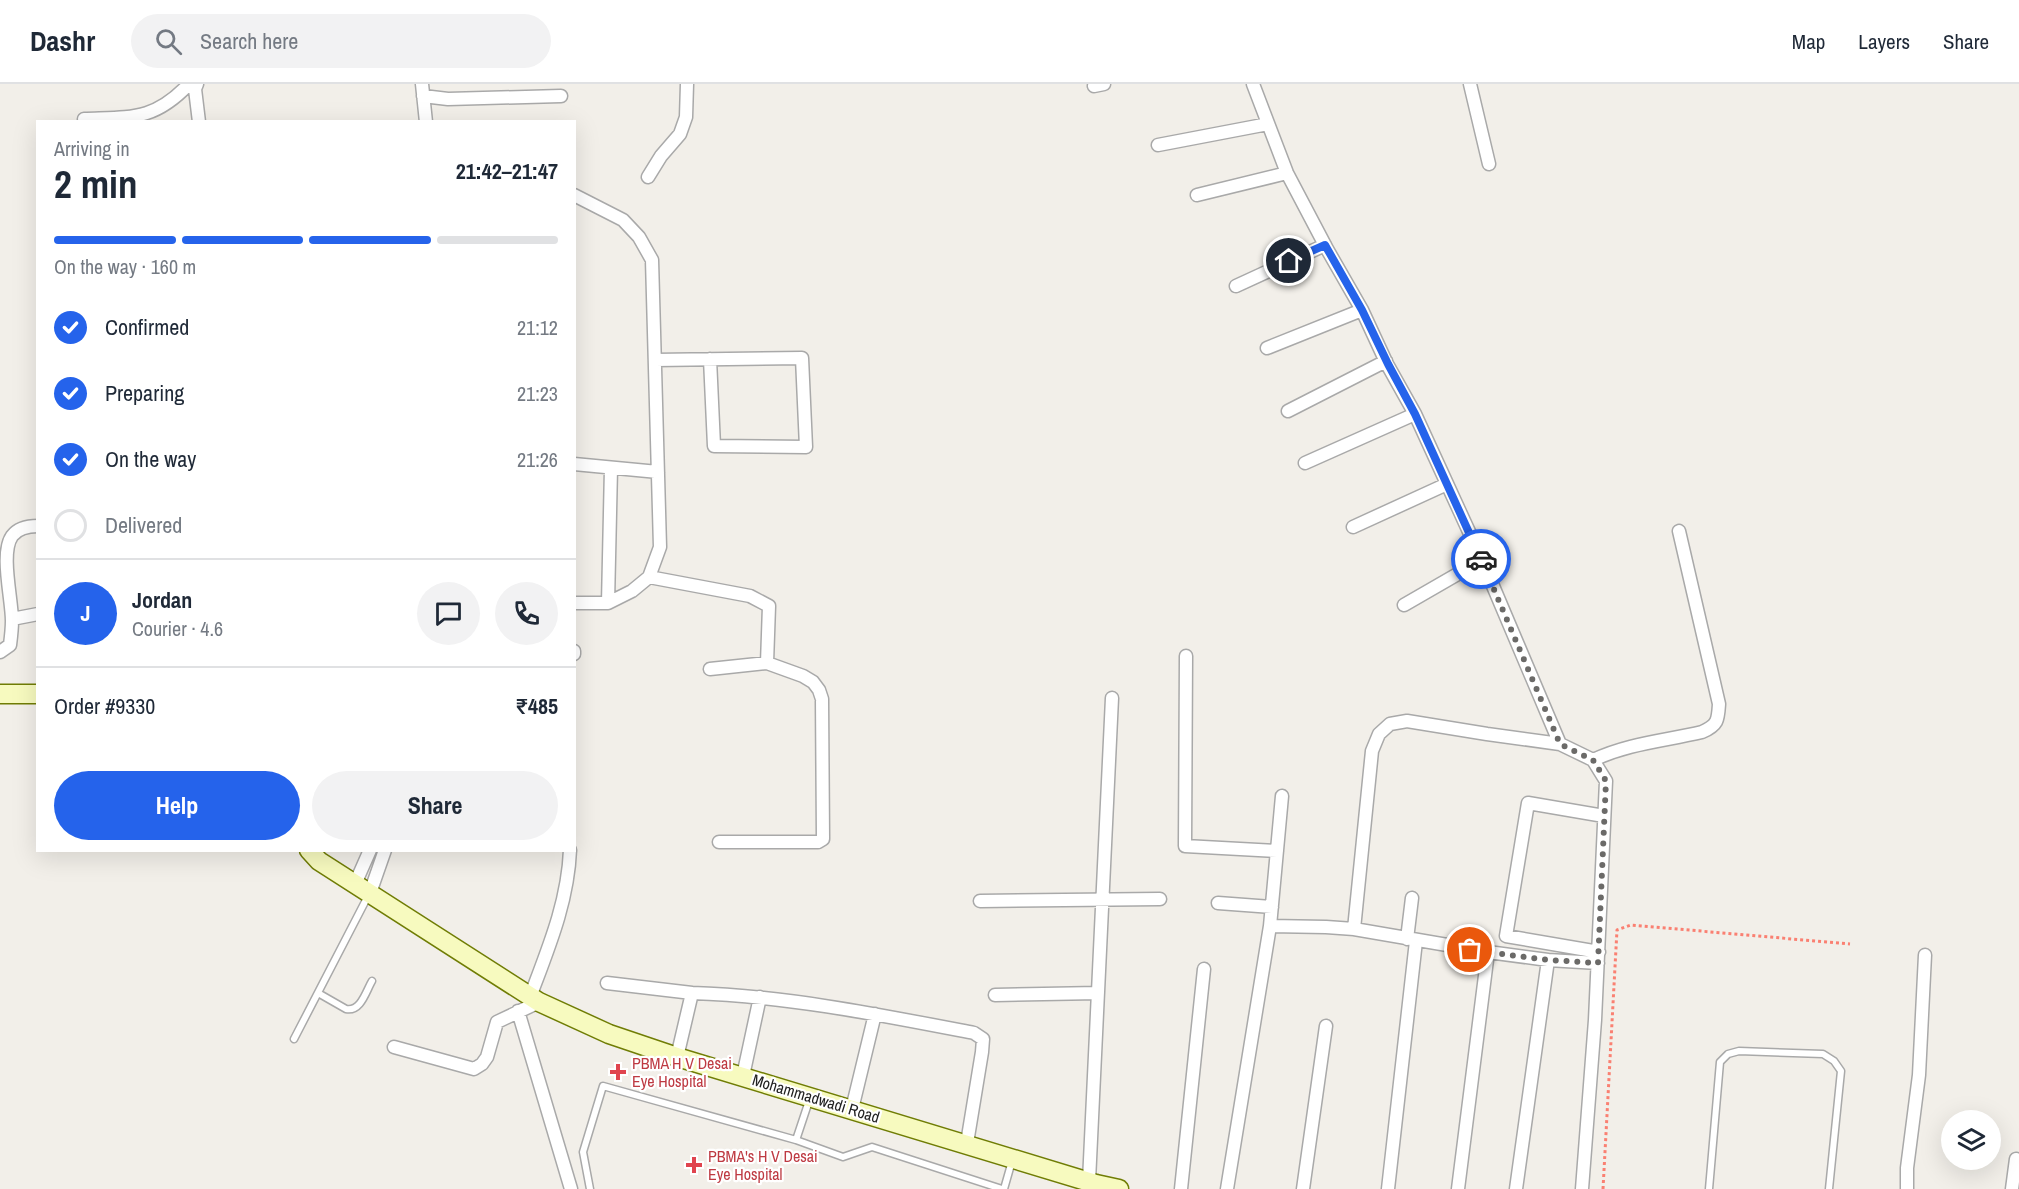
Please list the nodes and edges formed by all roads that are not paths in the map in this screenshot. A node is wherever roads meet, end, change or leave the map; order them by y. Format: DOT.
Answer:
graph roads {
  1 [pos="189,84"];
  2 [pos="197,84"];
  3 [pos="687,84"];
  4 [pos="1253,84"];
  5 [pos="1470,84"];
  6 [pos="423,90"];
  7 [pos="561,96"];
  8 [pos="84,119"];
  9 [pos="199,120"];
  10 [pos="426,120"];
  11 [pos="1268,124"];
  12 [pos="1158,145"];
  13 [pos="1489,164"];
  14 [pos="1287,173"];
  15 [pos="648,177"];
  16 [pos="1197,195"];
  17 [pos="576,196"];
  18 [pos="1325,245"];
  19 [pos="1236,286"];
  20 [pos="1362,310"];
  21 [pos="1267,348"];
  22 [pos="710,359"];
  23 [pos="655,360"];
  24 [pos="1386,361"];
  25 [pos="1288,411"];
  26 [pos="1415,414"];
  27 [pos="1305,463"];
  28 [pos="576,464"];
  29 [pos="611,468"];
  30 [pos="658,472"];
  31 [pos="1447,484"];
  32 [pos="36,526"];
  33 [pos="1353,526"];
  34 [pos="1679,531"];
  35 [pos="1482,560"];
  36 [pos="649,576"];
  37 [pos="576,603"];
  38 [pos="608,603"];
  39 [pos="1404,605"];
  40 [pos="36,614"];
  41 [pos="12,619"];
  42 [pos="0,652"];
  43 [pos="1186,656"];
  44 [pos="767,659"];
  45 [pos="710,669"];
  46 [pos="0,694"];
  47 [pos="36,694"];
  48 [pos="1112,698"];
  49 [pos="1560,744"];
  50 [pos="1593,760"];
  51 [pos="1282,796"];
  52 [pos="1604,816"];
  53 [pos="719,842"];
  54 [pos="1277,851"];
  55 [pos="311,852"];
  56 [pos="370,852"];
  57 [pos="384,852"];
  58 [pos="570,852"];
  59 [pos="362,889"];
  60 [pos="1412,898"];
  61 [pos="1160,899"];
  62 [pos="1102,900"];
  63 [pos="980,901"];
  64 [pos="1218,903"];
  65 [pos="1272,907"];
  66 [pos="1270,926"];
  67 [pos="1354,929"];
  68 [pos="1411,940"];
  69 [pos="1488,952"];
  70 [pos="1925,955"];
  71 [pos="1598,957"];
  72 [pos="1548,960"];
  73 [pos="1204,969"];
  74 [pos="372,981"];
  75 [pos="607,983"];
  76 [pos="318,993"];
  77 [pos="692,993"];
  78 [pos="1098,993"];
  79 [pos="995,995"];
  80 [pos="760,997"];
  81 [pos="535,999"];
  82 [pos="518,1011"];
  83 [pos="875,1014"];
  84 [pos="1326,1026"];
  85 [pos="294,1039"];
  86 [pos="394,1047"];
  87 [pos="677,1057"];
  88 [pos="743,1076"];
  89 [pos="810,1098"];
  90 [pos="852,1109"];
  91 [pos="796,1140"];
  92 [pos="967,1143"];
  93 [pos="1013,1158"];
  94 [pos="2016,1159"];
  95 [pos="1089,1181"];
  96 [pos="571,1189"];
  97 [pos="590,1189"];
  98 [pos="1003,1189"];
  99 [pos="1119,1189"];
  100 [pos="1181,1189"];
  101 [pos="1227,1189"];
  102 [pos="1303,1189"];
  103 [pos="1388,1189"];
  104 [pos="1458,1189"];
  105 [pos="1516,1189"];
  106 [pos="1582,1189"];
  107 [pos="1709,1189"];
  108 [pos="1829,1189"];
  109 [pos="1906,1189"];
  110 [pos="2012,1189"];
  1 -- 8 [label="street"];
  2 -- 9 [label="street"];
  3 -- 15 [label="street"];
  4 -- 11 [label="street"];
  5 -- 13 [label="street"];
  6 -- 7 [label="street"];
  6 -- 10 [label="street"];
  11 -- 12 [label="street"];
  11 -- 14 [label="street"];
  14 -- 16 [label="street"];
  14 -- 18 [label="street"];
  17 -- 23 [label="street"];
  18 -- 19 [label="street"];
  18 -- 20 [label="street"];
  20 -- 21 [label="street"];
  20 -- 24 [label="street"];
  22 -- 22 [label="street"];
  22 -- 23 [label="street"];
  23 -- 30 [label="street"];
  24 -- 25 [label="street"];
  24 -- 26 [label="street"];
  26 -- 27 [label="street"];
  26 -- 31 [label="street"];
  28 -- 29 [label="street"];
  29 -- 30 [label="street"];
  29 -- 38 [label="street"];
  30 -- 36 [label="street"];
  31 -- 33 [label="street"];
  31 -- 35 [label="street"];
  32 -- 41 [label="street"];
  34 -- 50 [label="street"];
  35 -- 39 [label="street"];
  35 -- 49 [label="street"];
  36 -- 38 [label="street"];
  36 -- 44 [label="street"];
  37 -- 38 [label="street"];
  40 -- 41 [label="street"];
  41 -- 42 [label="street"];
  43 -- 54 [label="street"];
  44 -- 45 [label="street"];
  44 -- 53 [label="street"];
  46 -- 47 [label="main road"];
  48 -- 62 [label="street"];
  49 -- 50 [label="street"];
  49 -- 67 [label="street"];
  50 -- 52 [label="street"];
  51 -- 54 [label="street"];
  52 -- 71 [label="street"];
  52 -- 71 [label="street"];
  54 -- 65 [label="street"];
  55 -- 59 [label="main road, Mohammadwadi Road"];
  56 -- 59 [label="street"];
  57 -- 59 [label="street"];
  58 -- 81 [label="street"];
  59 -- 76 [label="lane"];
  59 -- 81 [label="main road, Mohammadwadi Road"];
  60 -- 68 [label="street"];
  61 -- 62 [label="street"];
  62 -- 63 [label="street"];
  62 -- 78 [label="street"];
  64 -- 65 [label="street"];
  65 -- 66 [label="street"];
  66 -- 67 [label="street"];
  66 -- 101 [label="street"];
  67 -- 68 [label="street"];
  68 -- 69 [label="street"];
  68 -- 103 [label="street"];
  69 -- 72 [label="street"];
  69 -- 104 [label="street"];
  70 -- 109 [label="street"];
  71 -- 72 [label="street"];
  71 -- 106 [label="street"];
  72 -- 105 [label="street"];
  73 -- 100 [label="street"];
  74 -- 76 [label="lane"];
  75 -- 77 [label="street"];
  76 -- 85 [label="lane"];
  77 -- 80 [label="street"];
  77 -- 87 [label="street"];
  78 -- 79 [label="street"];
  78 -- 95 [label="street"];
  80 -- 83 [label="street"];
  80 -- 88 [label="street"];
  81 -- 82 [label="street"];
  81 -- 87 [label="main road, Mohammadwadi Road"];
  82 -- 86 [label="street"];
  82 -- 96 [label="street"];
  83 -- 90 [label="street"];
  83 -- 92 [label="street"];
  84 -- 102 [label="street"];
  87 -- 88 [label="main road, Mohammadwadi Road"];
  88 -- 89 [label="main road, Mohammadwadi Road"];
  89 -- 90 [label="main road, Mohammadwadi Road"];
  89 -- 91 [label="lane"];
  90 -- 92 [label="main road, Mohammadwadi Road"];
  91 -- 97 [label="lane"];
  91 -- 98 [label="lane"];
  92 -- 93 [label="main road, Mohammadwadi Road"];
  93 -- 95 [label="main road, Mohammadwadi Road"];
  93 -- 98 [label="lane"];
  94 -- 110 [label="street"];
  95 -- 99 [label="main road, Mohammadwadi Road"];
  107 -- 108 [label="lane"];
}
